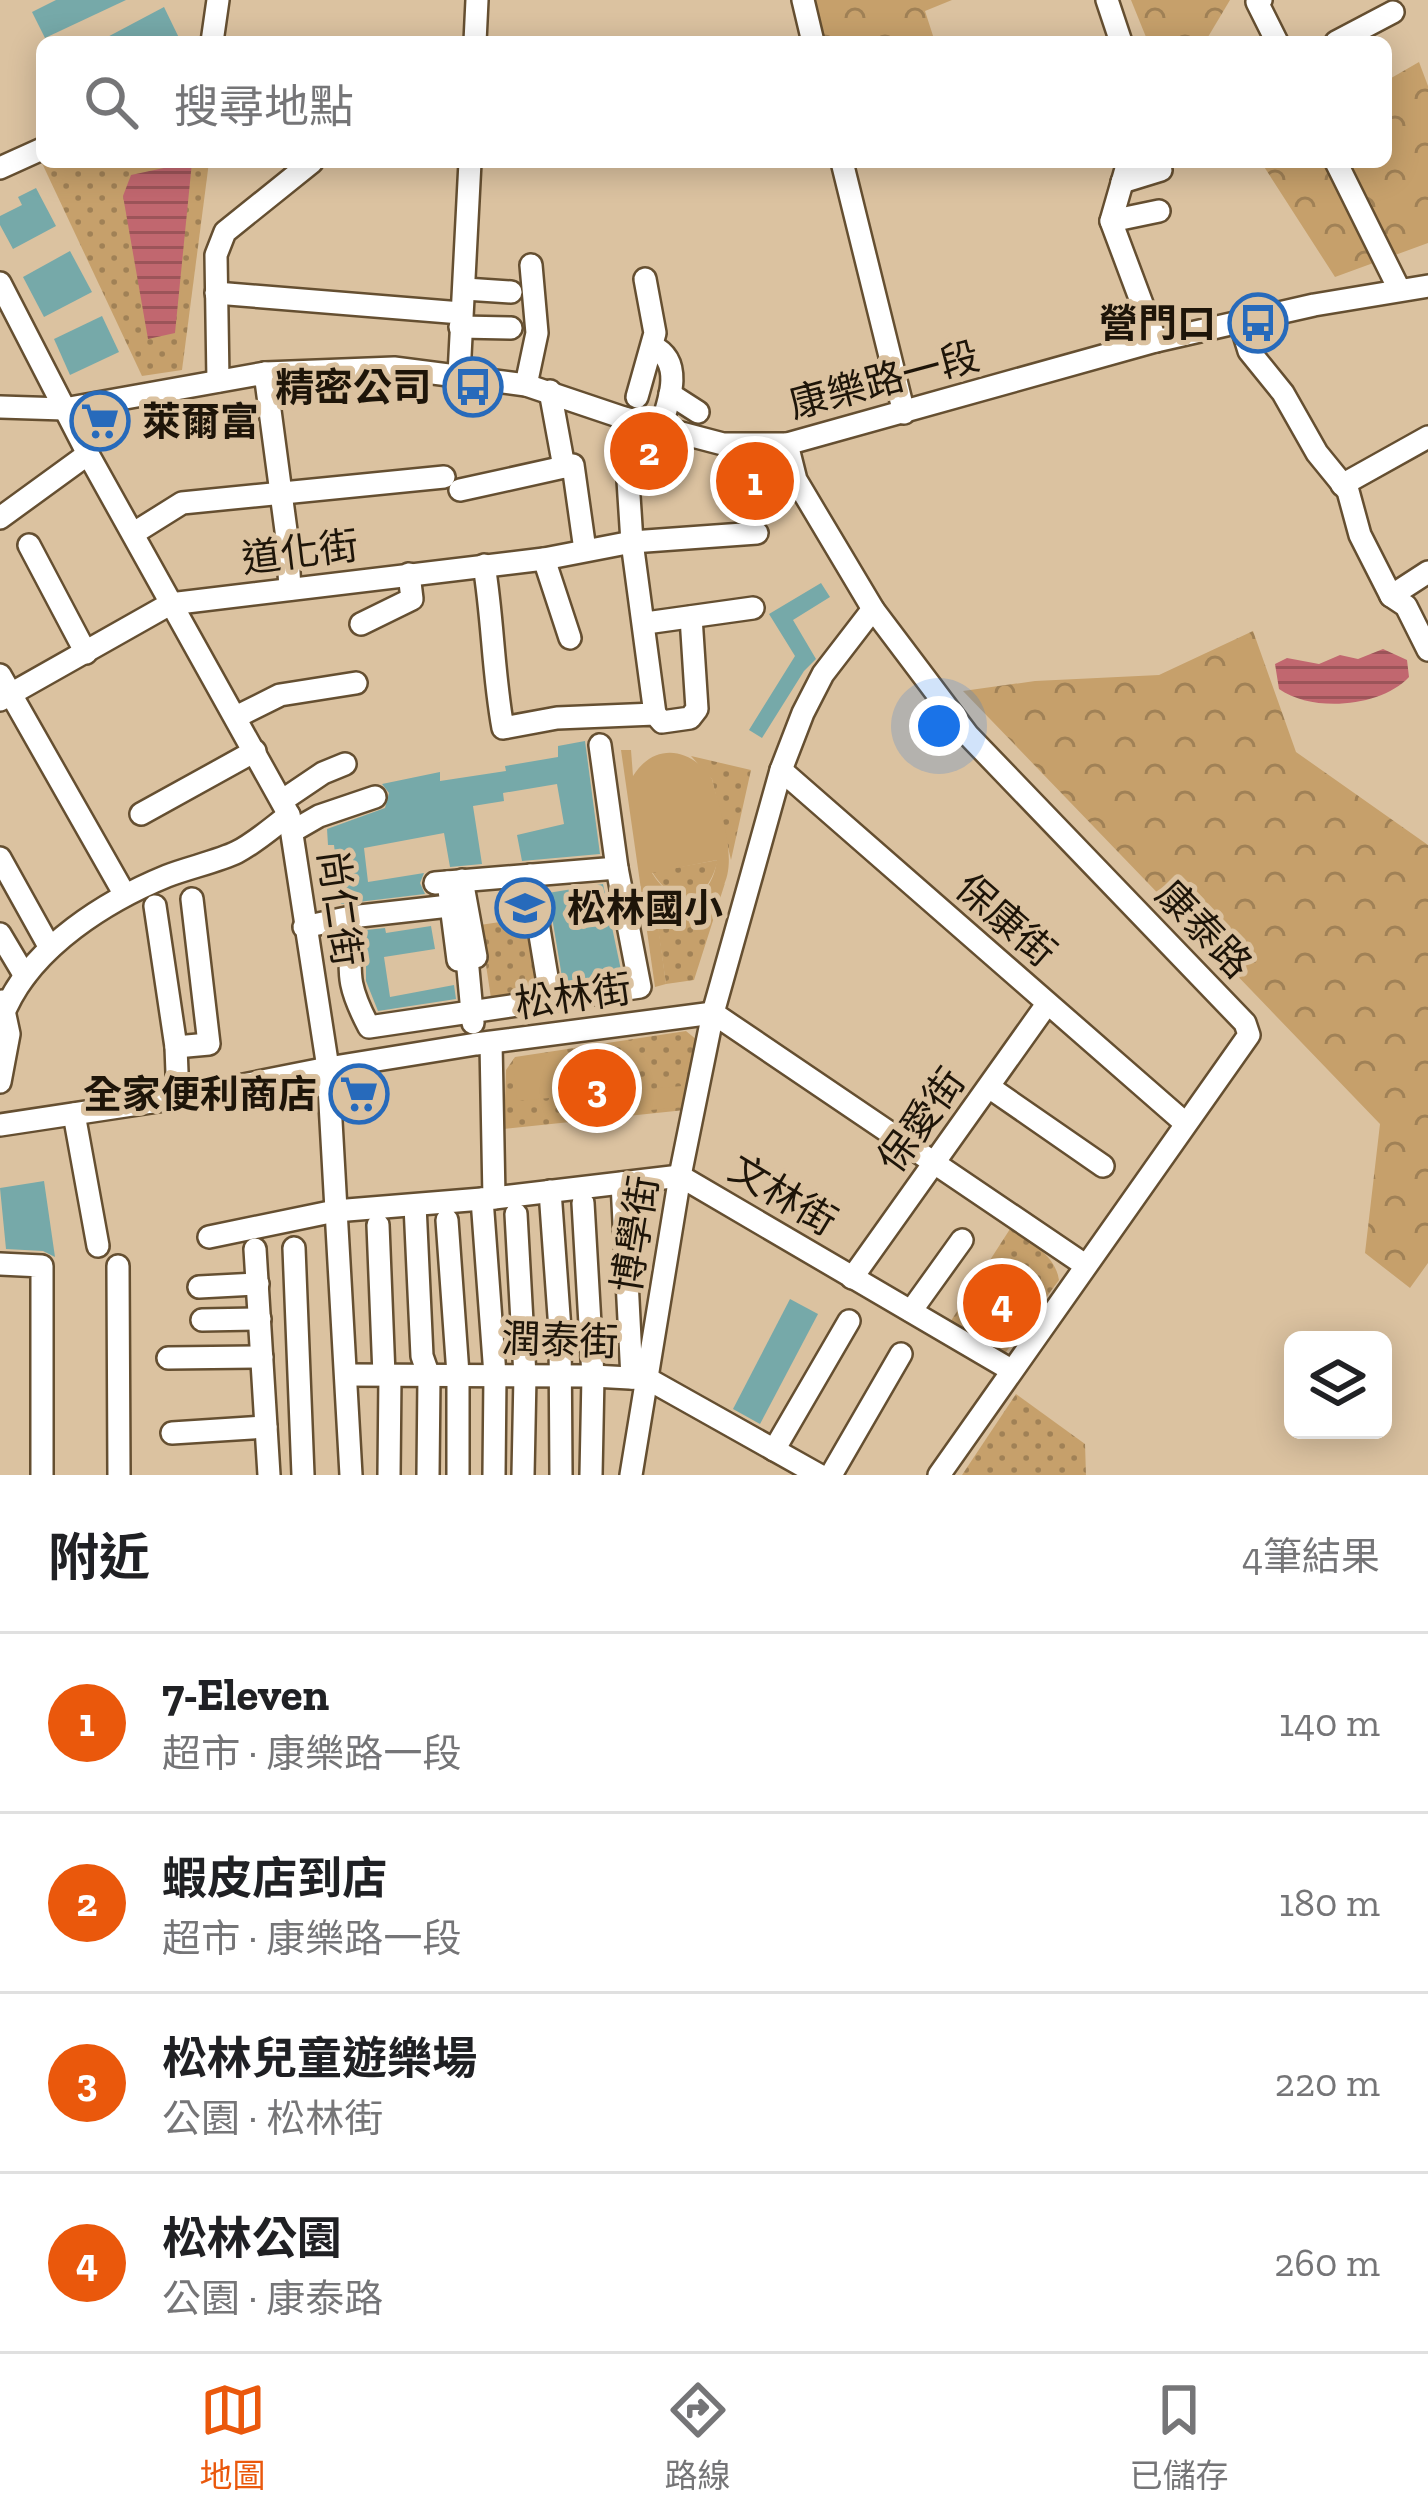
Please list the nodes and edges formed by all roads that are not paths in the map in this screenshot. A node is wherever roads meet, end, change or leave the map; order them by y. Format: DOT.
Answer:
graph roads {
  1 [pos="218,0"];
  2 [pos="477,0"];
  3 [pos="802,0"];
  4 [pos="1107,0"];
  5 [pos="1259,1"];
  6 [pos="1393,12"];
  7 [pos="213,36"];
  8 [pos="475,36"];
  9 [pos="811,36"];
  10 [pos="1119,36"];
  11 [pos="1274,36"];
  12 [pos="1347,36"];
  13 [pos="36,152"];
  14 [pos="0,168"];
  15 [pos="305,168"];
  16 [pos="470,168"];
  17 [pos="843,168"];
  18 [pos="1339,168"];
  19 [pos="1161,170"];
  20 [pos="1125,172"];
  21 [pos="1159,212"];
  22 [pos="1111,221"];
  23 [pos="531,265"];
  24 [pos="645,279"];
  25 [pos="0,283"];
  26 [pos="1428,286"];
  27 [pos="1400,289"];
  28 [pos="465,290"];
  29 [pos="216,292"];
  30 [pos="512,292"];
  31 [pos="461,320"];
  32 [pos="1240,322"];
  33 [pos="512,328"];
  34 [pos="1156,341"];
  35 [pos="652,346"];
  36 [pos="265,373"];
  37 [pos="459,375"];
  38 [pos="218,381"];
  39 [pos="526,385"];
  40 [pos="550,391"];
  41 [pos="0,407"];
  42 [pos="64,409"];
  43 [pos="666,410"];
  44 [pos="698,412"];
  45 [pos="904,413"];
  46 [pos="624,418"];
  47 [pos="1428,437"];
  48 [pos="787,444"];
  49 [pos="88,454"];
  50 [pos="565,467"];
  51 [pos="1342,485"];
  52 [pos="281,491"];
  53 [pos="0,496"];
  54 [pos="23,499"];
  55 [pos="0,518"];
  56 [pos="134,533"];
  57 [pos="757,533"];
  58 [pos="632,542"];
  59 [pos="29,545"];
  60 [pos="584,550"];
  61 [pos="544,559"];
  62 [pos="484,565"];
  63 [pos="1428,572"];
  64 [pos="409,574"];
  65 [pos="290,590"];
  66 [pos="1391,596"];
  67 [pos="170,604"];
  68 [pos="753,608"];
  69 [pos="873,609"];
  70 [pos="691,617"];
  71 [pos="646,623"];
  72 [pos="362,624"];
  73 [pos="570,638"];
  74 [pos="1428,650"];
  75 [pos="86,653"];
  76 [pos="356,683"];
  77 [pos="4,690"];
  78 [pos="655,714"];
  79 [pos="236,717"];
  80 [pos="601,745"];
  81 [pos="254,751"];
  82 [pos="345,764"];
  83 [pos="782,770"];
  84 [pos="375,797"];
  85 [pos="141,814"];
  86 [pos="288,815"];
  87 [pos="0,858"];
  88 [pos="617,868"];
  89 [pos="530,875"];
  90 [pos="125,895"];
  91 [pos="192,899"];
  92 [pos="458,905"];
  93 [pos="155,906"];
  94 [pos="351,917"];
  95 [pos="304,927"];
  96 [pos="0,934"];
  97 [pos="50,948"];
  98 [pos="25,976"];
  99 [pos="551,1000"];
  100 [pos="3,1003"];
  101 [pos="1047,1004"];
  102 [pos="472,1013"];
  103 [pos="713,1013"];
  104 [pos="483,1044"];
  105 [pos="176,1047"];
  106 [pos="328,1068"];
  107 [pos="0,1082"];
  108 [pos="989,1087"];
  109 [pos="178,1098"];
  110 [pos="74,1114"];
  111 [pos="1185,1123"];
  112 [pos="0,1125"];
  113 [pos="936,1161"];
  114 [pos="1103,1166"];
  115 [pos="680,1176"];
  116 [pos="622,1183"];
  117 [pos="550,1191"];
  118 [pos="488,1198"];
  119 [pos="584,1203"];
  120 [pos="415,1204"];
  121 [pos="335,1211"];
  122 [pos="516,1214"];
  123 [pos="447,1220"];
  124 [pos="378,1225"];
  125 [pos="209,1237"];
  126 [pos="962,1240"];
  127 [pos="98,1246"];
  128 [pos="294,1248"];
  129 [pos="255,1249"];
  130 [pos="0,1264"];
  131 [pos="1085,1265"];
  132 [pos="118,1266"];
  133 [pos="852,1278"];
  134 [pos="258,1284"];
  135 [pos="199,1287"];
  136 [pos="911,1311"];
  137 [pos="260,1319"];
  138 [pos="202,1320"];
  139 [pos="849,1321"];
  140 [pos="901,1354"];
  141 [pos="262,1357"];
  142 [pos="168,1358"];
  143 [pos="1011,1370"];
  144 [pos="458,1374"];
  145 [pos="347,1375"];
  146 [pos="387,1375"];
  147 [pos="495,1375"];
  148 [pos="429,1376"];
  149 [pos="525,1376"];
  150 [pos="560,1376"];
  151 [pos="593,1376"];
  152 [pos="640,1379"];
  153 [pos="266,1427"];
  154 [pos="172,1433"];
  155 [pos="773,1450"];
  156 [pos="42,1475"];
  157 [pos="119,1475"];
  158 [pos="268,1475"];
  159 [pos="303,1475"];
  160 [pos="350,1475"];
  161 [pos="389,1475"];
  162 [pos="428,1475"];
  163 [pos="458,1475"];
  164 [pos="494,1475"];
  165 [pos="523,1475"];
  166 [pos="561,1475"];
  167 [pos="591,1475"];
  168 [pos="631,1475"];
  169 [pos="819,1475"];
  170 [pos="831,1475"];
  171 [pos="939,1475"];
  1 -- 7 [label="street"];
  2 -- 8 [label="street"];
  3 -- 9 [label="street"];
  4 -- 10 [label="street"];
  5 -- 11 [label="street"];
  6 -- 12 [label="street"];
  13 -- 14 [label="street"];
  15 -- 29 [label="street"];
  16 -- 28 [label="street"];
  17 -- 45 [label="street"];
  18 -- 27 [label="street"];
  19 -- 20 [label="street"];
  20 -- 22 [label="street"];
  21 -- 22 [label="street"];
  22 -- 34 [label="street"];
  23 -- 39 [label="street"];
  24 -- 35 [label="street"];
  25 -- 42 [label="street, 尚仁街"];
  26 -- 27 [label="street, 康樂路一段"];
  27 -- 32 [label="street, 康樂路一段"];
  28 -- 30 [label="street"];
  28 -- 31 [label="street"];
  29 -- 31 [label="street"];
  29 -- 38 [label="street"];
  31 -- 33 [label="street"];
  31 -- 37 [label="street"];
  32 -- 34 [label="street, 康樂路一段"];
  32 -- 51 [label="street"];
  34 -- 45 [label="street, 康樂路一段"];
  35 -- 43 [label="street"];
  35 -- 43 [label="street"];
  36 -- 37 [label="street, 康樂路一段"];
  36 -- 38 [label="street, 康樂路一段"];
  36 -- 52 [label="street"];
  37 -- 39 [label="street, 康樂路一段"];
  38 -- 42 [label="street, 康樂路一段"];
  39 -- 40 [label="street, 康樂路一段"];
  40 -- 46 [label="street, 康樂路一段"];
  40 -- 50 [label="street"];
  41 -- 42 [label="street, 康樂路一段"];
  42 -- 49 [label="street, 尚仁街"];
  43 -- 44 [label="street"];
  43 -- 46 [label="street, 康樂路一段"];
  43 -- 48 [label="street, 康樂路一段"];
  45 -- 48 [label="street, 康樂路一段"];
  46 -- 58 [label="street"];
  47 -- 51 [label="street"];
  48 -- 69 [label="street, 康泰路"];
  49 -- 54 [label="street"];
  49 -- 56 [label="street, 尚仁街"];
  50 -- 52 [label="street"];
  50 -- 60 [label="street"];
  51 -- 66 [label="street"];
  52 -- 56 [label="street"];
  52 -- 65 [label="street"];
  53 -- 54 [label="street"];
  54 -- 55 [label="street"];
  56 -- 67 [label="street, 尚仁街"];
  57 -- 58 [label="street, 道化街"];
  58 -- 60 [label="street, 道化街"];
  58 -- 71 [label="street"];
  59 -- 75 [label="street"];
  60 -- 61 [label="street, 道化街"];
  61 -- 62 [label="street, 道化街"];
  61 -- 73 [label="street"];
  62 -- 64 [label="street, 道化街"];
  62 -- 78 [label="street"];
  63 -- 66 [label="street"];
  64 -- 65 [label="street, 道化街"];
  64 -- 72 [label="street"];
  65 -- 67 [label="street, 道化街"];
  66 -- 74 [label="street"];
  67 -- 75 [label="street, 道化街"];
  67 -- 79 [label="street, 尚仁街"];
  68 -- 70 [label="street"];
  69 -- 83 [label="street, 博學街"];
  69 -- 111 [label="street, 康泰路"];
  70 -- 71 [label="street"];
  70 -- 78 [label="street"];
  71 -- 78 [label="street"];
  75 -- 77 [label="street, 道化街"];
  76 -- 79 [label="street"];
  77 -- 90 [label="street"];
  79 -- 81 [label="street, 尚仁街"];
  80 -- 88 [label="street"];
  81 -- 85 [label="street"];
  81 -- 86 [label="street, 尚仁街"];
  82 -- 86 [label="street"];
  83 -- 101 [label="street, 保康街"];
  83 -- 103 [label="street, 博學街"];
  84 -- 86 [label="street"];
  86 -- 90 [label="street"];
  86 -- 95 [label="street, 尚仁街"];
  87 -- 97 [label="street"];
  88 -- 89 [label="street"];
  88 -- 99 [label="street"];
  89 -- 92 [label="street"];
  89 -- 99 [label="street"];
  90 -- 97 [label="street"];
  91 -- 105 [label="street"];
  92 -- 94 [label="street"];
  92 -- 102 [label="street"];
  93 -- 105 [label="street"];
  94 -- 95 [label="street"];
  94 -- 102 [label="street"];
  95 -- 106 [label="street, 尚仁街"];
  96 -- 98 [label="street"];
  97 -- 98 [label="street"];
  98 -- 100 [label="street"];
  99 -- 102 [label="street"];
  100 -- 107 [label="street"];
  101 -- 108 [label="street, 保愛街"];
  101 -- 111 [label="street, 保康街"];
  102 -- 104 [label="street"];
  103 -- 104 [label="street, 松林街"];
  103 -- 113 [label="street"];
  103 -- 115 [label="street, 博學街"];
  104 -- 106 [label="street, 松林街"];
  104 -- 118 [label="street"];
  105 -- 109 [label="street"];
  106 -- 109 [label="street, 松林街"];
  106 -- 121 [label="street, 尚仁街"];
  108 -- 113 [label="street, 保愛街"];
  108 -- 114 [label="street"];
  109 -- 110 [label="street, 松林街"];
  110 -- 112 [label="street, 松林街"];
  110 -- 127 [label="street"];
  111 -- 131 [label="street, 康泰路"];
  113 -- 131 [label="street"];
  113 -- 133 [label="street, 保愛街"];
  115 -- 116 [label="street, 文林街"];
  115 -- 133 [label="street, 文林街"];
  115 -- 152 [label="street, 博學街"];
  116 -- 117 [label="street, 文林街"];
  116 -- 152 [label="street"];
  117 -- 118 [label="street, 文林街"];
  117 -- 150 [label="street"];
  118 -- 120 [label="street, 文林街"];
  118 -- 147 [label="street"];
  119 -- 151 [label="street"];
  120 -- 121 [label="street, 文林街"];
  120 -- 148 [label="street"];
  121 -- 125 [label="street, 文林街"];
  121 -- 145 [label="street, 尚仁街"];
  122 -- 149 [label="street"];
  123 -- 144 [label="street"];
  124 -- 146 [label="street"];
  126 -- 136 [label="street"];
  128 -- 159 [label="street"];
  129 -- 134 [label="street"];
  130 -- 156 [label="street"];
  131 -- 143 [label="street, 康泰路"];
  132 -- 157 [label="street"];
  133 -- 136 [label="street, 文林街"];
  134 -- 135 [label="street"];
  134 -- 137 [label="street"];
  136 -- 143 [label="street, 文林街"];
  137 -- 138 [label="street"];
  137 -- 141 [label="street"];
  139 -- 155 [label="street"];
  140 -- 170 [label="street"];
  141 -- 142 [label="street"];
  141 -- 153 [label="street"];
  143 -- 171 [label="street, 康泰路"];
  144 -- 147 [label="street, 潤泰街"];
  144 -- 148 [label="street, 潤泰街"];
  144 -- 163 [label="street"];
  145 -- 146 [label="street, 潤泰街"];
  145 -- 160 [label="street, 尚仁街"];
  146 -- 148 [label="street, 潤泰街"];
  146 -- 161 [label="street"];
  147 -- 149 [label="street, 潤泰街"];
  147 -- 164 [label="street"];
  148 -- 162 [label="street"];
  149 -- 150 [label="street, 潤泰街"];
  149 -- 165 [label="street"];
  150 -- 151 [label="street, 潤泰街"];
  150 -- 166 [label="street"];
  151 -- 152 [label="street, 潤泰街"];
  151 -- 167 [label="street"];
  152 -- 155 [label="street, 潤泰街"];
  152 -- 168 [label="street, 博學街"];
  153 -- 154 [label="street"];
  153 -- 158 [label="street"];
  155 -- 169 [label="street, 潤泰街"];
}
